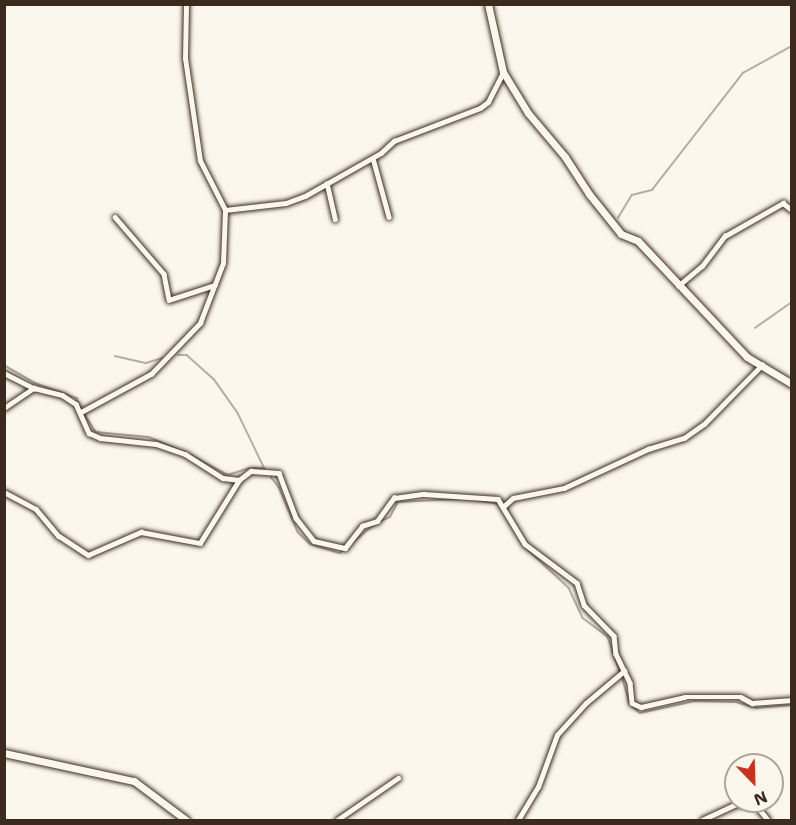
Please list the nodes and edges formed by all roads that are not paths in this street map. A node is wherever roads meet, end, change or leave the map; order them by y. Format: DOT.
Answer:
graph roads {
  1 [pos="186,4"];
  2 [pos="488,4"];
  3 [pos="503,72"];
  4 [pos="373,158"];
  5 [pos="327,183"];
  6 [pos="225,210"];
  7 [pos="792,210"];
  8 [pos="115,217"];
  9 [pos="389,218"];
  10 [pos="335,219"];
  11 [pos="215,285"];
  12 [pos="678,286"];
  13 [pos="762,365"];
  14 [pos="4,373"];
  15 [pos="792,384"];
  16 [pos="34,388"];
  17 [pos="4,408"];
  18 [pos="81,412"];
  19 [pos="239,480"];
  20 [pos="4,492"];
  21 [pos="503,507"];
  22 [pos="624,671"];
  23 [pos="792,700"];
  24 [pos="4,753"];
  25 [pos="398,778"];
  26 [pos="186,820"];
  27 [pos="337,820"];
  28 [pos="518,820"];
  29 [pos="702,820"];
  30 [pos="768,820"];
  1 -- 6 [label="street"];
  2 -- 3 [label="street"];
  3 -- 4 [label="street"];
  3 -- 12 [label="street"];
  4 -- 5 [label="street"];
  4 -- 9 [label="street"];
  5 -- 6 [label="street"];
  5 -- 10 [label="street"];
  6 -- 11 [label="street"];
  7 -- 12 [label="street"];
  8 -- 11 [label="street"];
  11 -- 18 [label="street"];
  12 -- 13 [label="street"];
  13 -- 15 [label="street"];
  13 -- 21 [label="street"];
  14 -- 16 [label="street"];
  16 -- 17 [label="street"];
  16 -- 18 [label="street"];
  18 -- 19 [label="street"];
  19 -- 20 [label="street"];
  19 -- 21 [label="street"];
  21 -- 22 [label="street"];
  22 -- 23 [label="street"];
  22 -- 28 [label="street"];
  24 -- 26 [label="street"];
  25 -- 27 [label="street"];
  29 -- 30 [label="street"];
}
